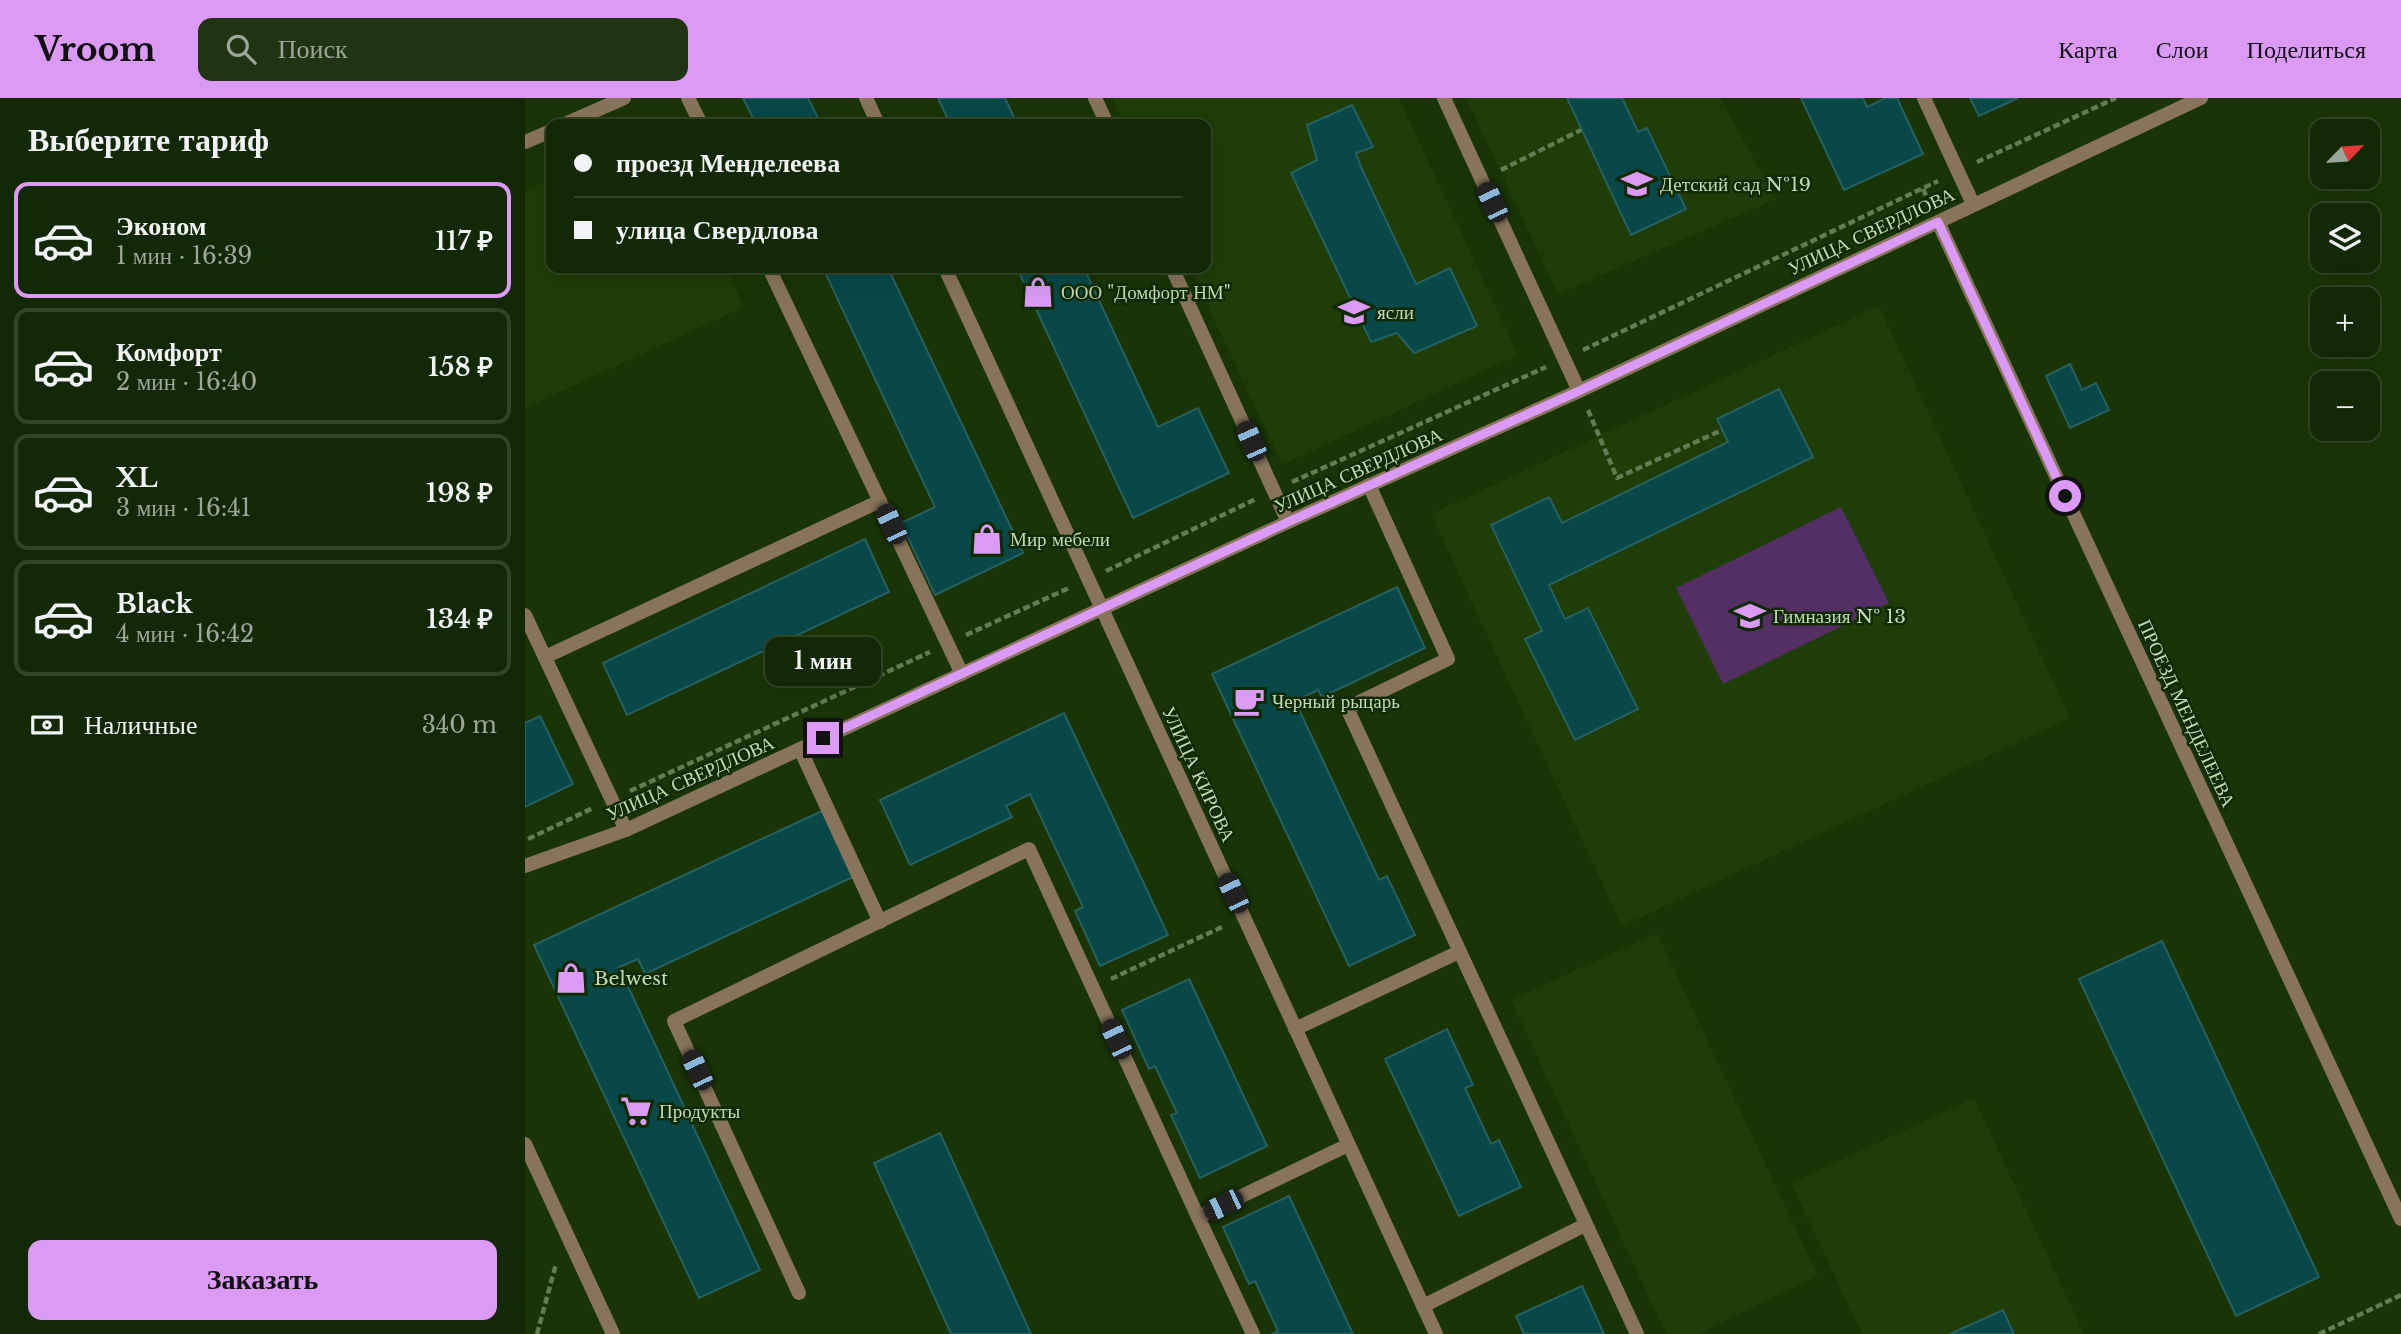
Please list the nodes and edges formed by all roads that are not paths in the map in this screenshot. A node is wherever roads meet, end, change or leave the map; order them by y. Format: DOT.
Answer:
graph roads {
  1 [pos="624,98"];
  2 [pos="688,98"];
  3 [pos="866,98"];
  4 [pos="1095,98"];
  5 [pos="1444,98"];
  6 [pos="1924,98"];
  7 [pos="2201,98"];
  8 [pos="576,119"];
  9 [pos="698,119"];
  10 [pos="876,119"];
  11 [pos="1105,119"];
  12 [pos="546,133"];
  13 [pos="525,142"];
  14 [pos="1973,204"];
  15 [pos="1938,222"];
  16 [pos="771,273"];
  17 [pos="946,273"];
  18 [pos="1174,273"];
  19 [pos="1579,391"];
  20 [pos="1370,485"];
  21 [pos="880,500"];
  22 [pos="1288,522"];
  23 [pos="1103,609"];
  24 [pos="525,615"];
  25 [pos="545,657"];
  26 [pos="962,674"];
  27 [pos="800,749"];
  28 [pos="626,830"];
  29 [pos="525,866"];
  30 [pos="880,922"];
  31 [pos="1459,952"];
  32 [pos="1295,1029"];
  33 [pos="525,1144"];
  34 [pos="1348,1145"];
  35 [pos="1198,1217"];
  36 [pos="2401,1219"];
  37 [pos="1585,1225"];
  38 [pos="799,1293"];
  39 [pos="1423,1306"];
  40 [pos="613,1334"];
  41 [pos="1253,1334"];
  42 [pos="1436,1334"];
  43 [pos="1637,1334"];
  1 -- 8 [label="street"];
  2 -- 9 [label="street"];
  3 -- 10 [label="street"];
  4 -- 11 [label="street"];
  5 -- 19 [label="street"];
  6 -- 14 [label="street"];
  7 -- 14 [label="street, УЛИЦА СВЕРДЛОВА"];
  12 -- 13 [label="street"];
  14 -- 15 [label="street, УЛИЦА СВЕРДЛОВА"];
  15 -- 19 [label="street, УЛИЦА СВЕРДЛОВА"];
  15 -- 36 [label="street, ПРОЕЗД МЕНДЕЛЕЕВА"];
  16 -- 21 [label="street"];
  17 -- 23 [label="street, УЛИЦА КИРОВА"];
  18 -- 22 [label="street"];
  19 -- 20 [label="street, УЛИЦА СВЕРДЛОВА"];
  20 -- 22 [label="street, УЛИЦА СВЕРДЛОВА"];
  20 -- 31 [label="street"];
  21 -- 25 [label="street"];
  21 -- 26 [label="street"];
  22 -- 23 [label="street, УЛИЦА СВЕРДЛОВА"];
  23 -- 26 [label="street, УЛИЦА СВЕРДЛОВА"];
  23 -- 32 [label="street, УЛИЦА КИРОВА"];
  24 -- 25 [label="street"];
  25 -- 28 [label="street"];
  26 -- 27 [label="street, УЛИЦА СВЕРДЛОВА"];
  27 -- 28 [label="street, УЛИЦА СВЕРДЛОВА"];
  27 -- 30 [label="street"];
  28 -- 29 [label="street, УЛИЦА СВЕРДЛОВА"];
  30 -- 35 [label="street"];
  30 -- 38 [label="street"];
  31 -- 32 [label="street"];
  31 -- 37 [label="street"];
  32 -- 34 [label="street, УЛИЦА КИРОВА"];
  33 -- 40 [label="street"];
  34 -- 35 [label="street"];
  34 -- 39 [label="street, УЛИЦА КИРОВА"];
  35 -- 41 [label="street"];
  37 -- 39 [label="street"];
  37 -- 43 [label="street"];
  39 -- 42 [label="street, УЛИЦА КИРОВА"];
}
